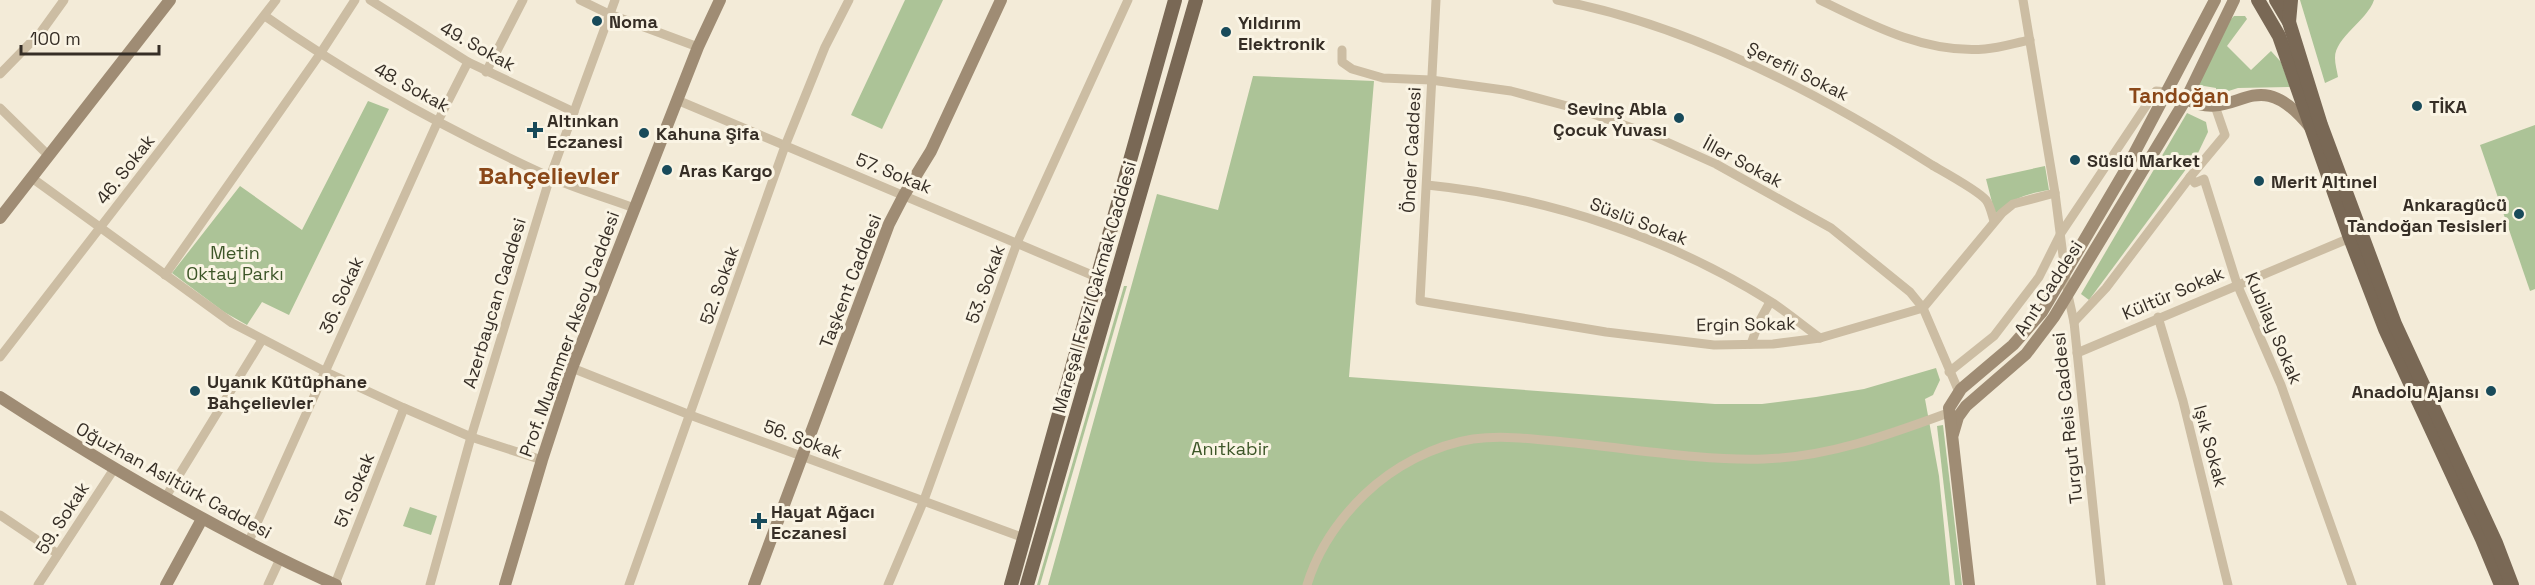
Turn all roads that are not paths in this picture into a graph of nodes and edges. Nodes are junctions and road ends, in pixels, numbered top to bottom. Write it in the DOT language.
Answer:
graph roads {
  1 [pos="64,0"];
  2 [pos="170,0"];
  3 [pos="276,0"];
  4 [pos="355,0"];
  5 [pos="370,0"];
  6 [pos="523,0"];
  7 [pos="580,0"];
  8 [pos="615,0"];
  9 [pos="720,0"];
  10 [pos="849,0"];
  11 [pos="1001,0"];
  12 [pos="1128,0"];
  13 [pos="1175,0"];
  14 [pos="1196,0"];
  15 [pos="1436,0"];
  16 [pos="1557,0"];
  17 [pos="1820,0"];
  18 [pos="2023,0"];
  19 [pos="2215,0"];
  20 [pos="2234,0"];
  21 [pos="2258,0"];
  22 [pos="2276,0"];
  23 [pos="2291,0"];
  24 [pos="609,14"];
  25 [pos="265,16"];
  26 [pos="2289,22"];
  27 [pos="2030,40"];
  28 [pos="698,47"];
  29 [pos="1342,50"];
  30 [pos="320,54"];
  31 [pos="468,62"];
  32 [pos="486,72"];
  33 [pos="0,74"];
  34 [pos="1431,80"];
  35 [pos="2167,92"];
  36 [pos="2186,99"];
  37 [pos="677,100"];
  38 [pos="2215,106"];
  39 [pos="0,108"];
  40 [pos="574,112"];
  41 [pos="438,121"];
  42 [pos="2311,128"];
  43 [pos="785,146"];
  44 [pos="49,156"];
  45 [pos="550,177"];
  46 [pos="2190,177"];
  47 [pos="32,178"];
  48 [pos="1427,185"];
  49 [pos="2055,193"];
  50 [pos="904,195"];
  51 [pos="634,208"];
  52 [pos="0,218"];
  53 [pos="1994,221"];
  54 [pos="100,229"];
  55 [pos="2061,233"];
  56 [pos="2350,238"];
  57 [pos="1017,243"];
  58 [pos="2066,274"];
  59 [pos="165,275"];
  60 [pos="1099,279"];
  61 [pos="2237,284"];
  62 [pos="2068,295"];
  63 [pos="1420,301"];
  64 [pos="1770,302"];
  65 [pos="1923,308"];
  66 [pos="2158,317"];
  67 [pos="2074,322"];
  68 [pos="1820,339"];
  69 [pos="262,340"];
  70 [pos="1751,344"];
  71 [pos="2077,352"];
  72 [pos="0,357"];
  73 [pos="572,368"];
  74 [pos="324,371"];
  75 [pos="1949,372"];
  76 [pos="1959,392"];
  77 [pos="0,397"];
  78 [pos="1966,406"];
  79 [pos="404,408"];
  80 [pos="1948,413"];
  81 [pos="690,415"];
  82 [pos="471,437"];
  83 [pos="1952,438"];
  84 [pos="803,457"];
  85 [pos="542,460"];
  86 [pos="114,470"];
  87 [pos="165,498"];
  88 [pos="924,500"];
  89 [pos="0,515"];
  90 [pos="202,519"];
  91 [pos="1024,538"];
  92 [pos="248,543"];
  93 [pos="58,554"];
  94 [pos="280,559"];
  95 [pos="38,585"];
  96 [pos="166,585"];
  97 [pos="268,585"];
  98 [pos="335,585"];
  99 [pos="430,585"];
  100 [pos="505,585"];
  101 [pos="629,585"];
  102 [pos="754,585"];
  103 [pos="888,585"];
  104 [pos="1011,585"];
  105 [pos="1027,585"];
  106 [pos="1307,585"];
  107 [pos="1969,585"];
  108 [pos="2101,585"];
  109 [pos="2228,585"];
  110 [pos="2352,585"];
  111 [pos="2501,585"];
  112 [pos="2512,585"];
  1 -- 33 [label="street"];
  2 -- 44 [label="main road"];
  3 -- 25 [label="street, 46. Sokak"];
  4 -- 30 [label="street"];
  5 -- 31 [label="street, 49. Sokak"];
  6 -- 32 [label="street"];
  7 -- 24 [label="street"];
  8 -- 24 [label="street, Azerbaycan Caddesi"];
  9 -- 28 [label="main road, Prof. Muammer Aksoy Caddesi"];
  10 -- 43 [label="street, 52. Sokak"];
  11 -- 50 [label="main road, Taşkent Caddesi"];
  12 -- 57 [label="street, 53. Sokak"];
  13 -- 60 [label="main road, Mareşal Fevzi Çakmak Caddesi"];
  14 -- 105 [label="main road, Mareşal Fevzi Çakmak Caddesi"];
  15 -- 34 [label="street, Önder Caddesi"];
  16 -- 53 [label="street, Şerefli Sokak"];
  17 -- 27 [label="street"];
  18 -- 27 [label="street, Turgut Reis Caddesi"];
  19 -- 35 [label="main road, Anıt Caddesi"];
  20 -- 36 [label="main road, Anıt Caddesi"];
  21 -- 42 [label="main road"];
  22 -- 26 [label="main road"];
  23 -- 26 [label="main road"];
  24 -- 28 [label="street"];
  24 -- 40 [label="street, Azerbaycan Caddesi"];
  25 -- 30 [label="street, 48. Sokak"];
  25 -- 54 [label="street, 46. Sokak"];
  26 -- 112 [label="main road"];
  27 -- 49 [label="street, Turgut Reis Caddesi"];
  28 -- 37 [label="main road, Prof. Muammer Aksoy Caddesi"];
  29 -- 34 [label="street, İller Sokak"];
  30 -- 41 [label="street, 48. Sokak"];
  30 -- 59 [label="street"];
  31 -- 32 [label="street, 49. Sokak"];
  31 -- 41 [label="street, 36. Sokak"];
  32 -- 40 [label="street, 49. Sokak"];
  34 -- 48 [label="street, Önder Caddesi"];
  34 -- 65 [label="street, İller Sokak"];
  35 -- 55 [label="street"];
  35 -- 58 [label="main road, Anıt Caddesi"];
  36 -- 38 [label="main road"];
  36 -- 62 [label="main road, Anıt Caddesi"];
  37 -- 43 [label="street, 57. Sokak"];
  37 -- 51 [label="main road, Prof. Muammer Aksoy Caddesi"];
  38 -- 42 [label="main road"];
  38 -- 46 [label="street"];
  39 -- 44 [label="street"];
  40 -- 45 [label="street, Azerbaycan Caddesi"];
  41 -- 45 [label="street, 48. Sokak"];
  41 -- 74 [label="street, 36. Sokak"];
  42 -- 56 [label="main road"];
  43 -- 50 [label="street, 57. Sokak"];
  43 -- 81 [label="street, 52. Sokak"];
  44 -- 47 [label="main road"];
  45 -- 51 [label="street, 48. Sokak"];
  45 -- 82 [label="street, Azerbaycan Caddesi"];
  46 -- 61 [label="street, Kubilay Sokak"];
  46 -- 67 [label="street"];
  47 -- 52 [label="main road"];
  47 -- 54 [label="street"];
  48 -- 63 [label="street, Önder Caddesi"];
  48 -- 64 [label="street, Süslü Sokak"];
  49 -- 53 [label="street"];
  49 -- 55 [label="street, Turgut Reis Caddesi"];
  50 -- 57 [label="street, 57. Sokak"];
  50 -- 84 [label="main road, Taşkent Caddesi"];
  51 -- 73 [label="main road, Prof. Muammer Aksoy Caddesi"];
  53 -- 65 [label="street"];
  54 -- 59 [label="street"];
  54 -- 72 [label="street, 46. Sokak"];
  55 -- 58 [label="street, Turgut Reis Caddesi"];
  55 -- 75 [label="street"];
  56 -- 61 [label="street, Kültür Sokak"];
  56 -- 111 [label="main road"];
  57 -- 60 [label="street, 57. Sokak"];
  57 -- 88 [label="street, 53. Sokak"];
  58 -- 62 [label="street, Turgut Reis Caddesi"];
  58 -- 76 [label="main road, Anıt Caddesi"];
  59 -- 69 [label="street"];
  60 -- 91 [label="main road, Mareşal Fevzi Çakmak Caddesi"];
  61 -- 66 [label="street, Kültür Sokak"];
  61 -- 110 [label="street, Kubilay Sokak"];
  62 -- 67 [label="street, Turgut Reis Caddesi"];
  62 -- 78 [label="main road, Anıt Caddesi"];
  63 -- 70 [label="street, Ergin Sokak"];
  64 -- 68 [label="street, Süslü Sokak"];
  64 -- 70 [label="street"];
  65 -- 68 [label="street, Ergin Sokak"];
  65 -- 75 [label="street, İller Sokak"];
  66 -- 71 [label="street, Kültür Sokak"];
  66 -- 109 [label="street, Işık Sokak"];
  67 -- 71 [label="street, Turgut Reis Caddesi"];
  68 -- 70 [label="street, Ergin Sokak"];
  69 -- 74 [label="street"];
  69 -- 87 [label="street"];
  71 -- 108 [label="street, Turgut Reis Caddesi"];
  73 -- 81 [label="street, 56. Sokak"];
  73 -- 85 [label="main road, Prof. Muammer Aksoy Caddesi"];
  74 -- 79 [label="street"];
  74 -- 92 [label="street, 36. Sokak"];
  75 -- 76 [label="street, İller Sokak"];
  76 -- 80 [label="main road, Anıt Caddesi"];
  77 -- 86 [label="main road, Oğuzhan Asiltürk Caddesi"];
  78 -- 80 [label="main road"];
  78 -- 83 [label="main road, Anıt Caddesi"];
  79 -- 82 [label="street"];
  79 -- 98 [label="street, 51. Sokak"];
  80 -- 83 [label="main road"];
  80 -- 106 [label="street"];
  81 -- 84 [label="street, 56. Sokak"];
  81 -- 101 [label="street, 52. Sokak"];
  82 -- 85 [label="street"];
  82 -- 99 [label="street, Azerbaycan Caddesi"];
  83 -- 107 [label="main road"];
  84 -- 88 [label="street, 56. Sokak"];
  84 -- 102 [label="main road, Taşkent Caddesi"];
  85 -- 100 [label="main road, Prof. Muammer Aksoy Caddesi"];
  86 -- 87 [label="main road, Oğuzhan Asiltürk Caddesi"];
  86 -- 93 [label="street, 59. Sokak"];
  87 -- 90 [label="main road, Oğuzhan Asiltürk Caddesi"];
  88 -- 91 [label="street, 56. Sokak"];
  88 -- 103 [label="street, 53. Sokak"];
  89 -- 93 [label="street"];
  90 -- 92 [label="main road, Oğuzhan Asiltürk Caddesi"];
  90 -- 96 [label="main road"];
  91 -- 104 [label="main road, Mareşal Fevzi Çakmak Caddesi"];
  92 -- 94 [label="main road, Oğuzhan Asiltürk Caddesi"];
  93 -- 95 [label="street, 59. Sokak"];
  94 -- 97 [label="street"];
  94 -- 98 [label="main road, Oğuzhan Asiltürk Caddesi"];
}
